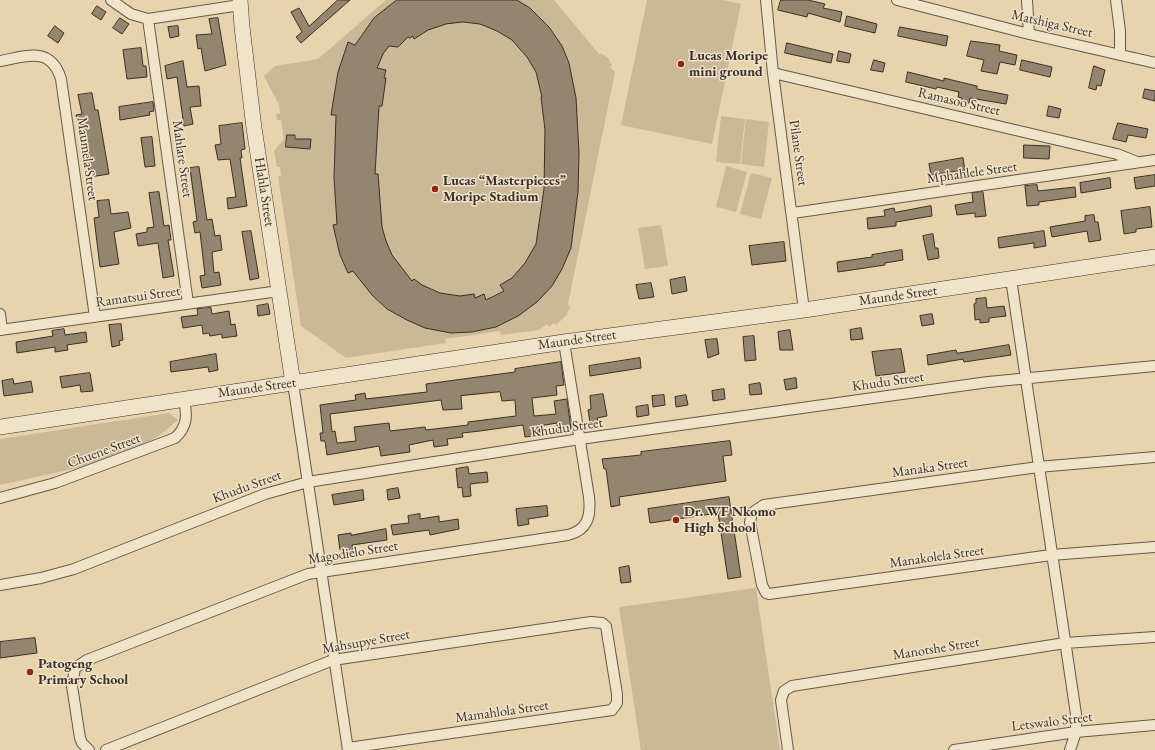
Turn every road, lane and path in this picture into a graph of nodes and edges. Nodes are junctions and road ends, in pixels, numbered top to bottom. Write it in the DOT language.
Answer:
graph roads {
  1 [pos="111,0"];
  2 [pos="766,0"];
  3 [pos="897,0"];
  4 [pos="1027,0"];
  5 [pos="1116,0"];
  6 [pos="240,2"];
  7 [pos="148,19"];
  8 [pos="1030,34"];
  9 [pos="1120,54"];
  10 [pos="0,61"];
  11 [pos="1155,63"];
  12 [pos="773,73"];
  13 [pos="1155,160"];
  14 [pos="1137,162"];
  15 [pos="792,213"];
  16 [pos="1155,257"];
  17 [pos="1010,279"];
  18 [pos="279,292"];
  19 [pos="188,303"];
  20 [pos="804,310"];
  21 [pos="0,314"];
  22 [pos="95,317"];
  23 [pos="1,330"];
  24 [pos="564,342"];
  25 [pos="1155,366"];
  26 [pos="1026,378"];
  27 [pos="293,383"];
  28 [pos="184,399"];
  29 [pos="0,427"];
  30 [pos="580,439"];
  31 [pos="1155,457"];
  32 [pos="1038,468"];
  33 [pos="308,482"];
  34 [pos="0,498"];
  35 [pos="1155,547"];
  36 [pos="756,553"];
  37 [pos="1051,556"];
  38 [pos="322,570"];
  39 [pos="0,586"];
  40 [pos="1155,637"];
  41 [pos="1065,644"];
  42 [pos="333,660"];
  43 [pos="613,664"];
  44 [pos="1155,725"];
  45 [pos="1076,732"];
  46 [pos="348,749"];
  47 [pos="89,750"];
  48 [pos="106,750"];
  49 [pos="788,750"];
  50 [pos="954,750"];
  51 [pos="1070,750"];
  1 -- 7 [label="street"];
  2 -- 12 [label="street, Pilane Street"];
  3 -- 8 [label="street, Matshiga Street"];
  4 -- 8 [label="street"];
  5 -- 9 [label="street"];
  6 -- 7 [label="street"];
  6 -- 18 [label="street, Hlahla Street"];
  7 -- 19 [label="street, Mahlare Street"];
  8 -- 9 [label="street, Matshiga Street"];
  9 -- 11 [label="street, Matshiga Street"];
  10 -- 22 [label="street, Maumela Street"];
  12 -- 14 [label="street, Ramasoo Street"];
  12 -- 15 [label="street, Pilane Street"];
  13 -- 14 [label="street, Mphahlele Street"];
  14 -- 15 [label="street, Mphahlele Street"];
  15 -- 20 [label="street, Pilane Street"];
  16 -- 17 [label="street, Maunde Street"];
  17 -- 20 [label="street, Maunde Street"];
  17 -- 26 [label="street"];
  18 -- 19 [label="street, Ramatsui Street"];
  18 -- 27 [label="street, Hlahla Street"];
  19 -- 22 [label="street, Ramatsui Street"];
  20 -- 24 [label="street, Maunde Street"];
  21 -- 23 [label="street"];
  22 -- 23 [label="street, Ramatsui Street"];
  24 -- 27 [label="street, Maunde Street"];
  24 -- 30 [label="street, Magodielo Street"];
  25 -- 26 [label="street, Khudu Street"];
  26 -- 30 [label="street, Khudu Street"];
  26 -- 32 [label="street"];
  27 -- 28 [label="street, Maunde Street"];
  27 -- 33 [label="street"];
  28 -- 29 [label="street, Maunde Street"];
  28 -- 34 [label="street, Chuene Street"];
  30 -- 33 [label="street, Khudu Street"];
  30 -- 38 [label="street, Magodielo Street"];
  31 -- 32 [label="street, Manaka Street"];
  32 -- 36 [label="street, Manaka Street"];
  32 -- 37 [label="street"];
  33 -- 38 [label="street"];
  33 -- 39 [label="street, Khudu Street"];
  35 -- 37 [label="street, Manakolela Street"];
  36 -- 37 [label="street, Manakolela Street"];
  37 -- 41 [label="street"];
  38 -- 42 [label="street"];
  38 -- 47 [label="street, Magodielo Street"];
  40 -- 41 [label="street, Manotshe Street"];
  41 -- 45 [label="street"];
  41 -- 49 [label="street, Manotshe Street"];
  42 -- 43 [label="street, Mahsupye Street"];
  42 -- 46 [label="street"];
  42 -- 48 [label="street, Mahsupye Street"];
  43 -- 46 [label="street, Mamahlola Street"];
  44 -- 45 [label="street, Letswalo Street"];
  45 -- 50 [label="street, Letswalo Street"];
  45 -- 51 [label="street"];
}
